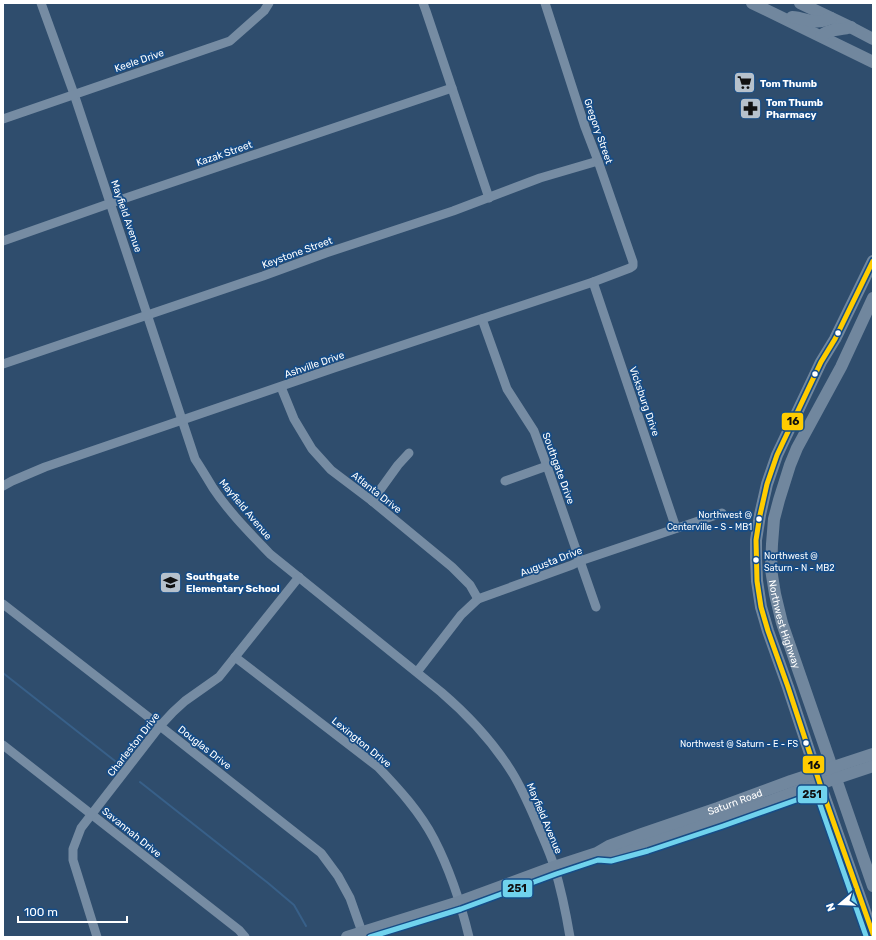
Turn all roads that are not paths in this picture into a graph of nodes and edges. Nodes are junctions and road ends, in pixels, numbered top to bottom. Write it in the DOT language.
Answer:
graph roads {
  1 [pos="41,3"];
  2 [pos="269,3"];
  3 [pos="423,3"];
  4 [pos="545,3"];
  5 [pos="752,3"];
  6 [pos="800,3"];
  7 [pos="778,16"];
  8 [pos="831,18"];
  9 [pos="851,27"];
  10 [pos="820,36"];
  11 [pos="873,39"];
  12 [pos="873,62"];
  13 [pos="452,88"];
  14 [pos="74,94"];
  15 [pos="3,119"];
  16 [pos="598,162"];
  17 [pos="489,198"];
  18 [pos="111,203"];
  19 [pos="3,241"];
  20 [pos="873,261"];
  21 [pos="633,266"];
  22 [pos="593,282"];
  23 [pos="873,298"];
  24 [pos="148,314"];
  25 [pos="482,319"];
  26 [pos="822,362"];
  27 [pos="3,364"];
  28 [pos="841,367"];
  29 [pos="281,387"];
  30 [pos="183,420"];
  31 [pos="409,453"];
  32 [pos="547,466"];
  33 [pos="505,481"];
  34 [pos="3,486"];
  35 [pos="372,501"];
  36 [pos="722,513"];
  37 [pos="676,528"];
  38 [pos="580,561"];
  39 [pos="299,577"];
  40 [pos="478,599"];
  41 [pos="3,604"];
  42 [pos="596,607"];
  43 [pos="780,617"];
  44 [pos="765,622"];
  45 [pos="235,657"];
  46 [pos="417,672"];
  47 [pos="160,726"];
  48 [pos="3,744"];
  49 [pos="873,754"];
  50 [pos="873,766"];
  51 [pos="834,773"];
  52 [pos="818,779"];
  53 [pos="92,814"];
  54 [pos="554,867"];
  55 [pos="873,886"];
  56 [pos="459,902"];
  57 [pos="362,932"];
  58 [pos="873,934"];
  59 [pos="96,937"];
  60 [pos="245,937"];
  61 [pos="348,937"];
  62 [pos="469,937"];
  63 [pos="570,937"];
  1 -- 14 [label="street, Mayfield Avenue"];
  2 -- 14 [label="street, Keele Drive"];
  3 -- 13 [label="street"];
  4 -- 16 [label="street, Gregory Street"];
  5 -- 7 [label="main road"];
  6 -- 8 [label="main road"];
  7 -- 8 [label="main road"];
  7 -- 10 [label="main road"];
  8 -- 9 [label="main road"];
  9 -- 10 [label="main road"];
  9 -- 11 [label="main road"];
  10 -- 12 [label="main road"];
  13 -- 17 [label="street"];
  13 -- 18 [label="street, Kazak Street"];
  14 -- 15 [label="street, Keele Drive"];
  14 -- 18 [label="street, Mayfield Avenue"];
  16 -- 17 [label="street, Keystone Street"];
  16 -- 21 [label="street, Gregory Street"];
  17 -- 24 [label="street, Keystone Street"];
  18 -- 19 [label="street, Kazak Street"];
  18 -- 24 [label="street, Mayfield Avenue"];
  20 -- 26 [label="main road, Northwest Highway"];
  21 -- 22 [label="street, Ashville Drive"];
  22 -- 25 [label="street, Ashville Drive"];
  22 -- 37 [label="street, Vicksburg Drive"];
  23 -- 28 [label="main road, Northwest Highway"];
  24 -- 27 [label="street, Keystone Street"];
  24 -- 30 [label="street, Mayfield Avenue"];
  25 -- 29 [label="street, Ashville Drive"];
  25 -- 32 [label="street, Southgate Drive"];
  26 -- 28 [label="main road"];
  26 -- 44 [label="main road, Northwest Highway"];
  28 -- 43 [label="main road, Northwest Highway"];
  29 -- 30 [label="street, Ashville Drive"];
  29 -- 35 [label="street, Atlanta Drive"];
  30 -- 34 [label="street, Ashville Drive"];
  30 -- 39 [label="street, Mayfield Avenue"];
  31 -- 35 [label="street"];
  32 -- 33 [label="street"];
  32 -- 38 [label="street, Southgate Drive"];
  35 -- 40 [label="street, Atlanta Drive"];
  36 -- 37 [label="street, Augusta Drive"];
  37 -- 38 [label="street, Augusta Drive"];
  38 -- 40 [label="street, Augusta Drive"];
  38 -- 42 [label="street, Southgate Drive"];
  39 -- 45 [label="street, Charleston Drive"];
  39 -- 46 [label="street, Mayfield Avenue"];
  40 -- 46 [label="street, Augusta Drive"];
  41 -- 47 [label="street, Douglas Drive"];
  43 -- 44 [label="main road"];
  43 -- 51 [label="main road, Northwest Highway"];
  44 -- 52 [label="main road, Northwest Highway"];
  45 -- 47 [label="street, Charleston Drive"];
  45 -- 56 [label="street, Lexington Drive"];
  46 -- 54 [label="street, Mayfield Avenue"];
  47 -- 53 [label="street, Charleston Drive"];
  47 -- 57 [label="street, Douglas Drive"];
  48 -- 53 [label="street, Savannah Drive"];
  49 -- 51 [label="main road, Saturn Road"];
  50 -- 51 [label="main road, Saturn Road"];
  51 -- 52 [label="main road, Saturn Road"];
  51 -- 55 [label="main road, Northwest Highway"];
  52 -- 54 [label="main road, Saturn Road"];
  52 -- 58 [label="main road, Northwest Highway"];
  53 -- 59 [label="street, Charleston Drive"];
  53 -- 60 [label="street, Savannah Drive"];
  54 -- 56 [label="main road, Saturn Road"];
  54 -- 63 [label="street, Mayfield Avenue"];
  56 -- 57 [label="main road, Saturn Road"];
  56 -- 62 [label="street, Lexington Drive"];
  57 -- 61 [label="main road, Saturn Road"];
}
